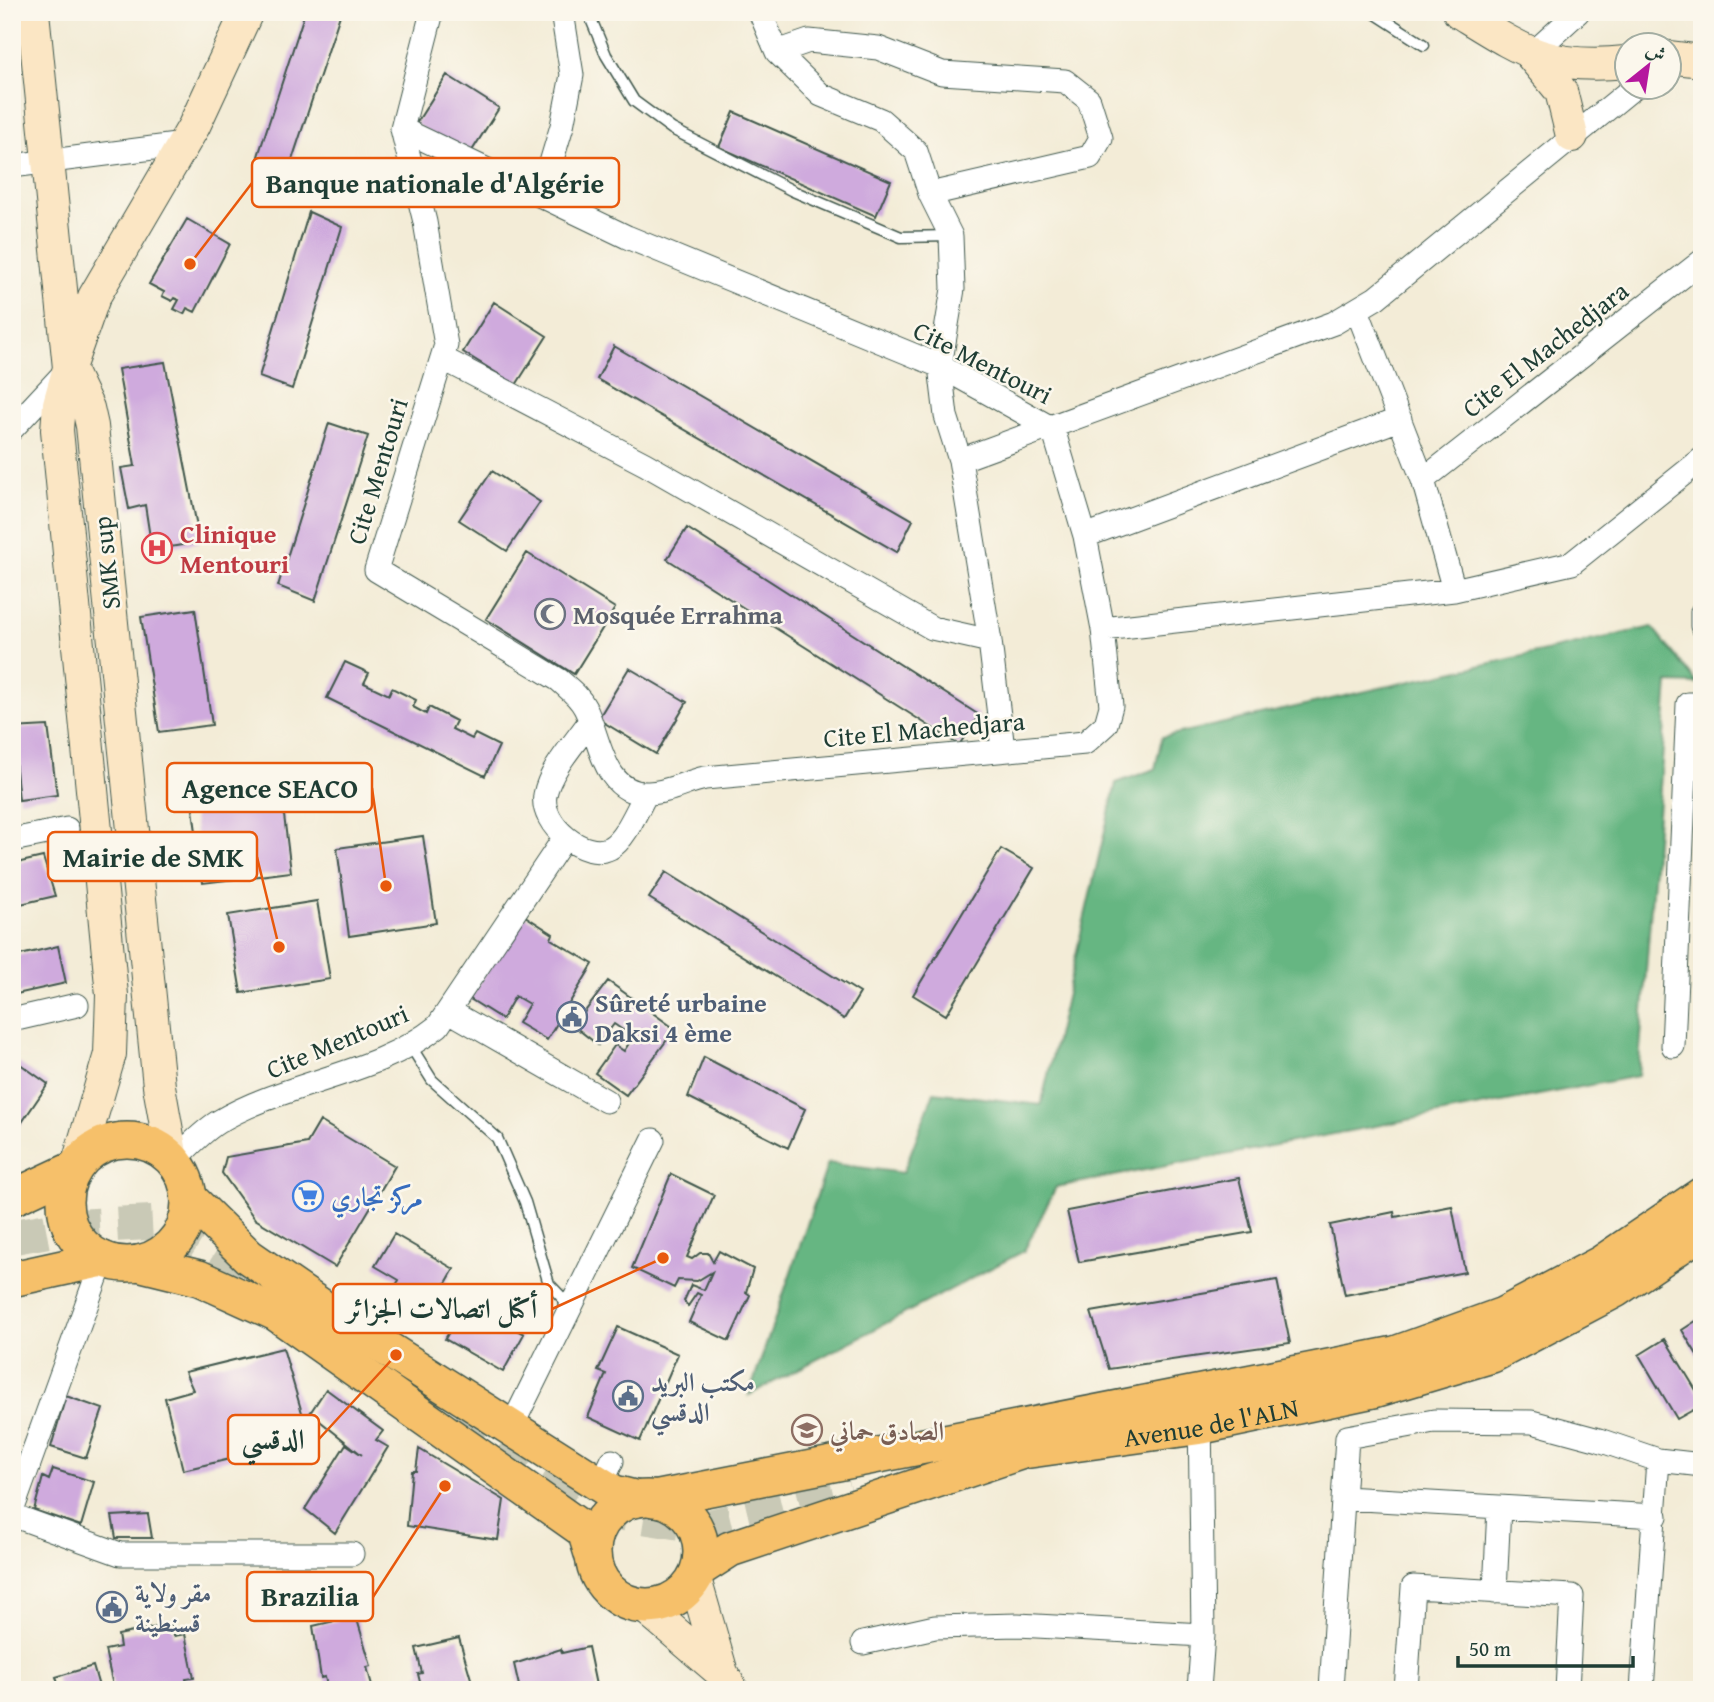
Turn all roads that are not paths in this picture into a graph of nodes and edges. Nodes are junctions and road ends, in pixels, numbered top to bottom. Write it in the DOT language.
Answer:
graph roads {
  1 [pos="33,12"];
  2 [pos="247,12"];
  3 [pos="432,12"];
  4 [pos="562,12"];
  5 [pos="588,12"];
  6 [pos="760,12"];
  7 [pos="1373,12"];
  8 [pos="1459,12"];
  9 [pos="1578,12"];
  10 [pos="1423,45"];
  11 [pos="777,52"];
  12 [pos="1531,55"];
  13 [pos="1612,63"];
  14 [pos="1616,102"];
  15 [pos="402,129"];
  16 [pos="1573,136"];
  17 [pos="184,144"];
  18 [pos="50,161"];
  19 [pos="12,166"];
  20 [pos="930,194"];
  21 [pos="541,196"];
  22 [pos="951,236"];
  23 [pos="1702,261"];
  24 [pos="1357,310"];
  25 [pos="442,358"];
  26 [pos="940,366"];
  27 [pos="69,368"];
  28 [pos="1400,419"];
  29 [pos="12,429"];
  30 [pos="1052,429"];
  31 [pos="1702,459"];
  32 [pos="960,460"];
  33 [pos="1423,480"];
  34 [pos="1085,536"];
  35 [pos="1454,590"];
  36 [pos="1702,612"];
  37 [pos="1702,626"];
  38 [pos="1103,629"];
  39 [pos="990,641"];
  40 [pos="1702,704"];
  41 [pos="590,721"];
  42 [pos="1003,750"];
  43 [pos="646,794"];
  44 [pos="67,829"];
  45 [pos="565,837"];
  46 [pos="12,840"];
  47 [pos="77,1005"];
  48 [pos="449,1011"];
  49 [pos="12,1020"];
  50 [pos="411,1045"];
  51 [pos="1673,1046"];
  52 [pos="606,1101"];
  53 [pos="653,1140"];
  54 [pos="173,1160"];
  55 [pos="76,1166"];
  56 [pos="1702,1195"];
  57 [pos="12,1198"];
  58 [pos="189,1198"];
  59 [pos="1702,1231"];
  60 [pos="103,1259"];
  61 [pos="138,1263"];
  62 [pos="12,1279"];
  63 [pos="570,1306"];
  64 [pos="1236,1400"];
  65 [pos="1201,1415"];
  66 [pos="510,1428"];
  67 [pos="1658,1460"];
  68 [pos="1702,1465"];
  69 [pos="862,1491"];
  70 [pos="1344,1498"];
  71 [pos="646,1499"];
  72 [pos="1499,1507"];
  73 [pos="12,1513"];
  74 [pos="1656,1516"];
  75 [pos="352,1554"];
  76 [pos="593,1557"];
  77 [pos="697,1574"];
  78 [pos="1495,1592"];
  79 [pos="645,1607"];
  80 [pos="1203,1635"];
  81 [pos="863,1643"];
  82 [pos="727,1681"];
  83 [pos="1199,1690"];
  84 [pos="1331,1690"];
  85 [pos="1406,1690"];
  86 [pos="1567,1690"];
  87 [pos="1643,1690"];
  1 -- 18 [label="main road"];
  2 -- 17 [label="main road"];
  3 -- 15 [label="street, Cite Mentouri"];
  4 -- 21 [label="street"];
  5 -- 22 [label="lane"];
  6 -- 11 [label="street"];
  7 -- 10 [label="lane"];
  8 -- 12 [label="main road"];
  9 -- 12 [label="street"];
  11 -- 20 [label="street"];
  11 -- 20 [label="street"];
  12 -- 13 [label="main road"];
  12 -- 16 [label="main road"];
  14 -- 16 [label="street"];
  15 -- 21 [label="street, Cite Mentouri"];
  15 -- 25 [label="street, Cite Mentouri"];
  16 -- 24 [label="street"];
  17 -- 18 [label="street"];
  17 -- 27 [label="main road"];
  18 -- 19 [label="street"];
  18 -- 27 [label="main road"];
  20 -- 22 [label="street"];
  21 -- 26 [label="street, Cite Mentouri"];
  22 -- 26 [label="street"];
  23 -- 33 [label="street, Cite El Machedjara"];
  24 -- 28 [label="street"];
  24 -- 30 [label="street"];
  25 -- 39 [label="street"];
  25 -- 41 [label="street, Cite Mentouri"];
  26 -- 30 [label="street, Cite Mentouri"];
  26 -- 32 [label="street"];
  27 -- 29 [label="street"];
  27 -- 54 [label="main road, SMK sup"];
  27 -- 55 [label="main road"];
  28 -- 33 [label="street"];
  28 -- 34 [label="street"];
  30 -- 32 [label="street"];
  30 -- 34 [label="street, Cite El Machedjara"];
  31 -- 35 [label="street"];
  32 -- 39 [label="street"];
  33 -- 35 [label="street"];
  34 -- 38 [label="street, Cite El Machedjara"];
  35 -- 38 [label="street"];
  36 -- 37 [label="street"];
  38 -- 42 [label="street, Cite El Machedjara"];
  39 -- 42 [label="street"];
  40 -- 51 [label="street"];
  41 -- 43 [label="street, Cite Mentouri"];
  41 -- 45 [label="street"];
  42 -- 43 [label="street, Cite El Machedjara"];
  43 -- 45 [label="street"];
  44 -- 46 [label="street"];
  45 -- 48 [label="street, Cite Mentouri"];
  47 -- 49 [label="street"];
  48 -- 50 [label="street, Cite Mentouri"];
  48 -- 52 [label="street"];
  50 -- 54 [label="street, Cite Mentouri"];
  50 -- 63 [label="lane"];
  53 -- 63 [label="street"];
  54 -- 55 [label="main road"];
  54 -- 58 [label="main road"];
  55 -- 57 [label="main road"];
  55 -- 60 [label="main road"];
  56 -- 64 [label="main road"];
  58 -- 61 [label="main road"];
  58 -- 66 [label="main road"];
  59 -- 64 [label="main road, Avenue de l'ALN"];
  60 -- 61 [label="main road"];
  60 -- 62 [label="main road"];
  60 -- 73 [label="street"];
  61 -- 76 [label="main road"];
  63 -- 66 [label="street"];
  64 -- 65 [label="main road, Avenue de l'ALN"];
  64 -- 71 [label="main road"];
  65 -- 69 [label="main road"];
  65 -- 77 [label="main road, Avenue de l'ALN"];
  65 -- 80 [label="street"];
  66 -- 71 [label="main road"];
  67 -- 68 [label="street"];
  67 -- 70 [label="street"];
  67 -- 74 [label="street"];
  70 -- 72 [label="street"];
  70 -- 84 [label="street"];
  71 -- 76 [label="main road"];
  71 -- 77 [label="main road"];
  72 -- 74 [label="street"];
  72 -- 78 [label="street"];
  73 -- 75 [label="street"];
  74 -- 87 [label="street"];
  76 -- 79 [label="main road"];
  77 -- 79 [label="main road"];
  77 -- 82 [label="main road"];
  78 -- 85 [label="street"];
  78 -- 86 [label="street"];
  79 -- 82 [label="main road"];
  80 -- 81 [label="street"];
  80 -- 83 [label="street"];
}
